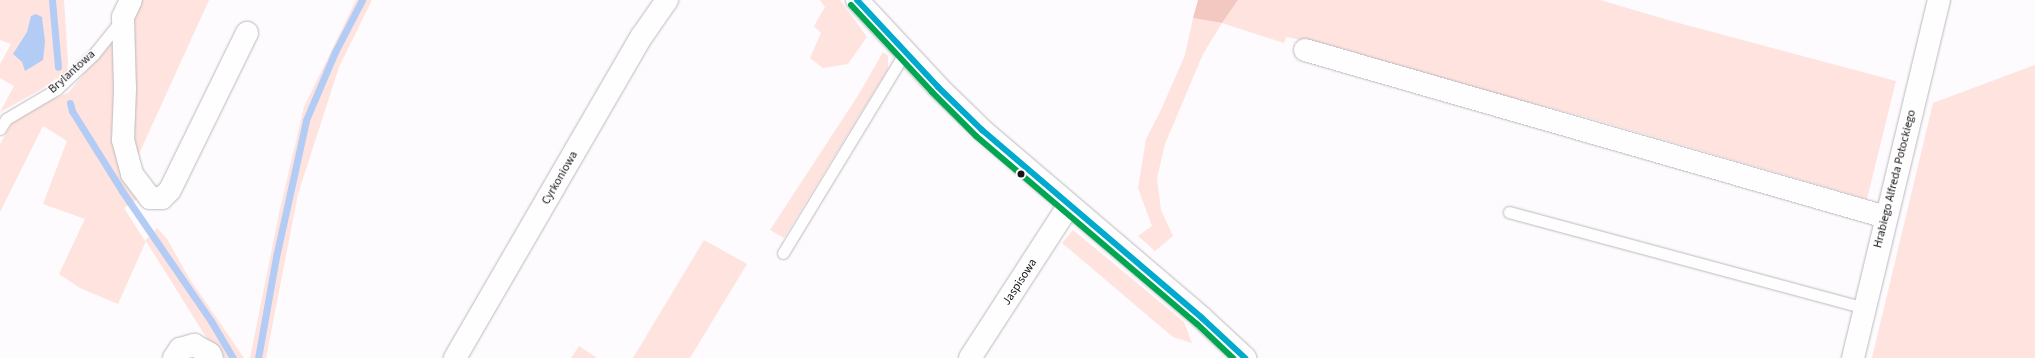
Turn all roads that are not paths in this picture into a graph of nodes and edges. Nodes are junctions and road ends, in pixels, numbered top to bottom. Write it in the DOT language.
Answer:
graph roads {
  1 [pos="667,0"];
  2 [pos="1939,0"];
  3 [pos="864,4"];
  4 [pos="127,9"];
  5 [pos="247,33"];
  6 [pos="1305,50"];
  7 [pos="905,52"];
  8 [pos="0,129"];
  9 [pos="1069,205"];
  10 [pos="1509,212"];
  11 [pos="1886,216"];
  12 [pos="783,253"];
  13 [pos="1865,308"];
  14 [pos="174,358"];
  15 [pos="212,358"];
  16 [pos="455,358"];
  17 [pos="970,358"];
  18 [pos="1245,358"];
  19 [pos="1853,358"];
  1 -- 16 [label="street, Cyrkoniowa"];
  2 -- 11 [label="street, Hrabiego Alfreda Potockiego"];
  3 -- 7 [label="street"];
  4 -- 5 [label="street"];
  4 -- 8 [label="lane, Brylantowa"];
  6 -- 11 [label="street"];
  7 -- 9 [label="street"];
  7 -- 12 [label="lane"];
  9 -- 17 [label="street, Jaspisowa"];
  9 -- 18 [label="street"];
  10 -- 13 [label="lane"];
  11 -- 13 [label="street, Hrabiego Alfreda Potockiego"];
  13 -- 19 [label="street, Hrabiego Alfreda Potockiego"];
  14 -- 15 [label="street"];
}
